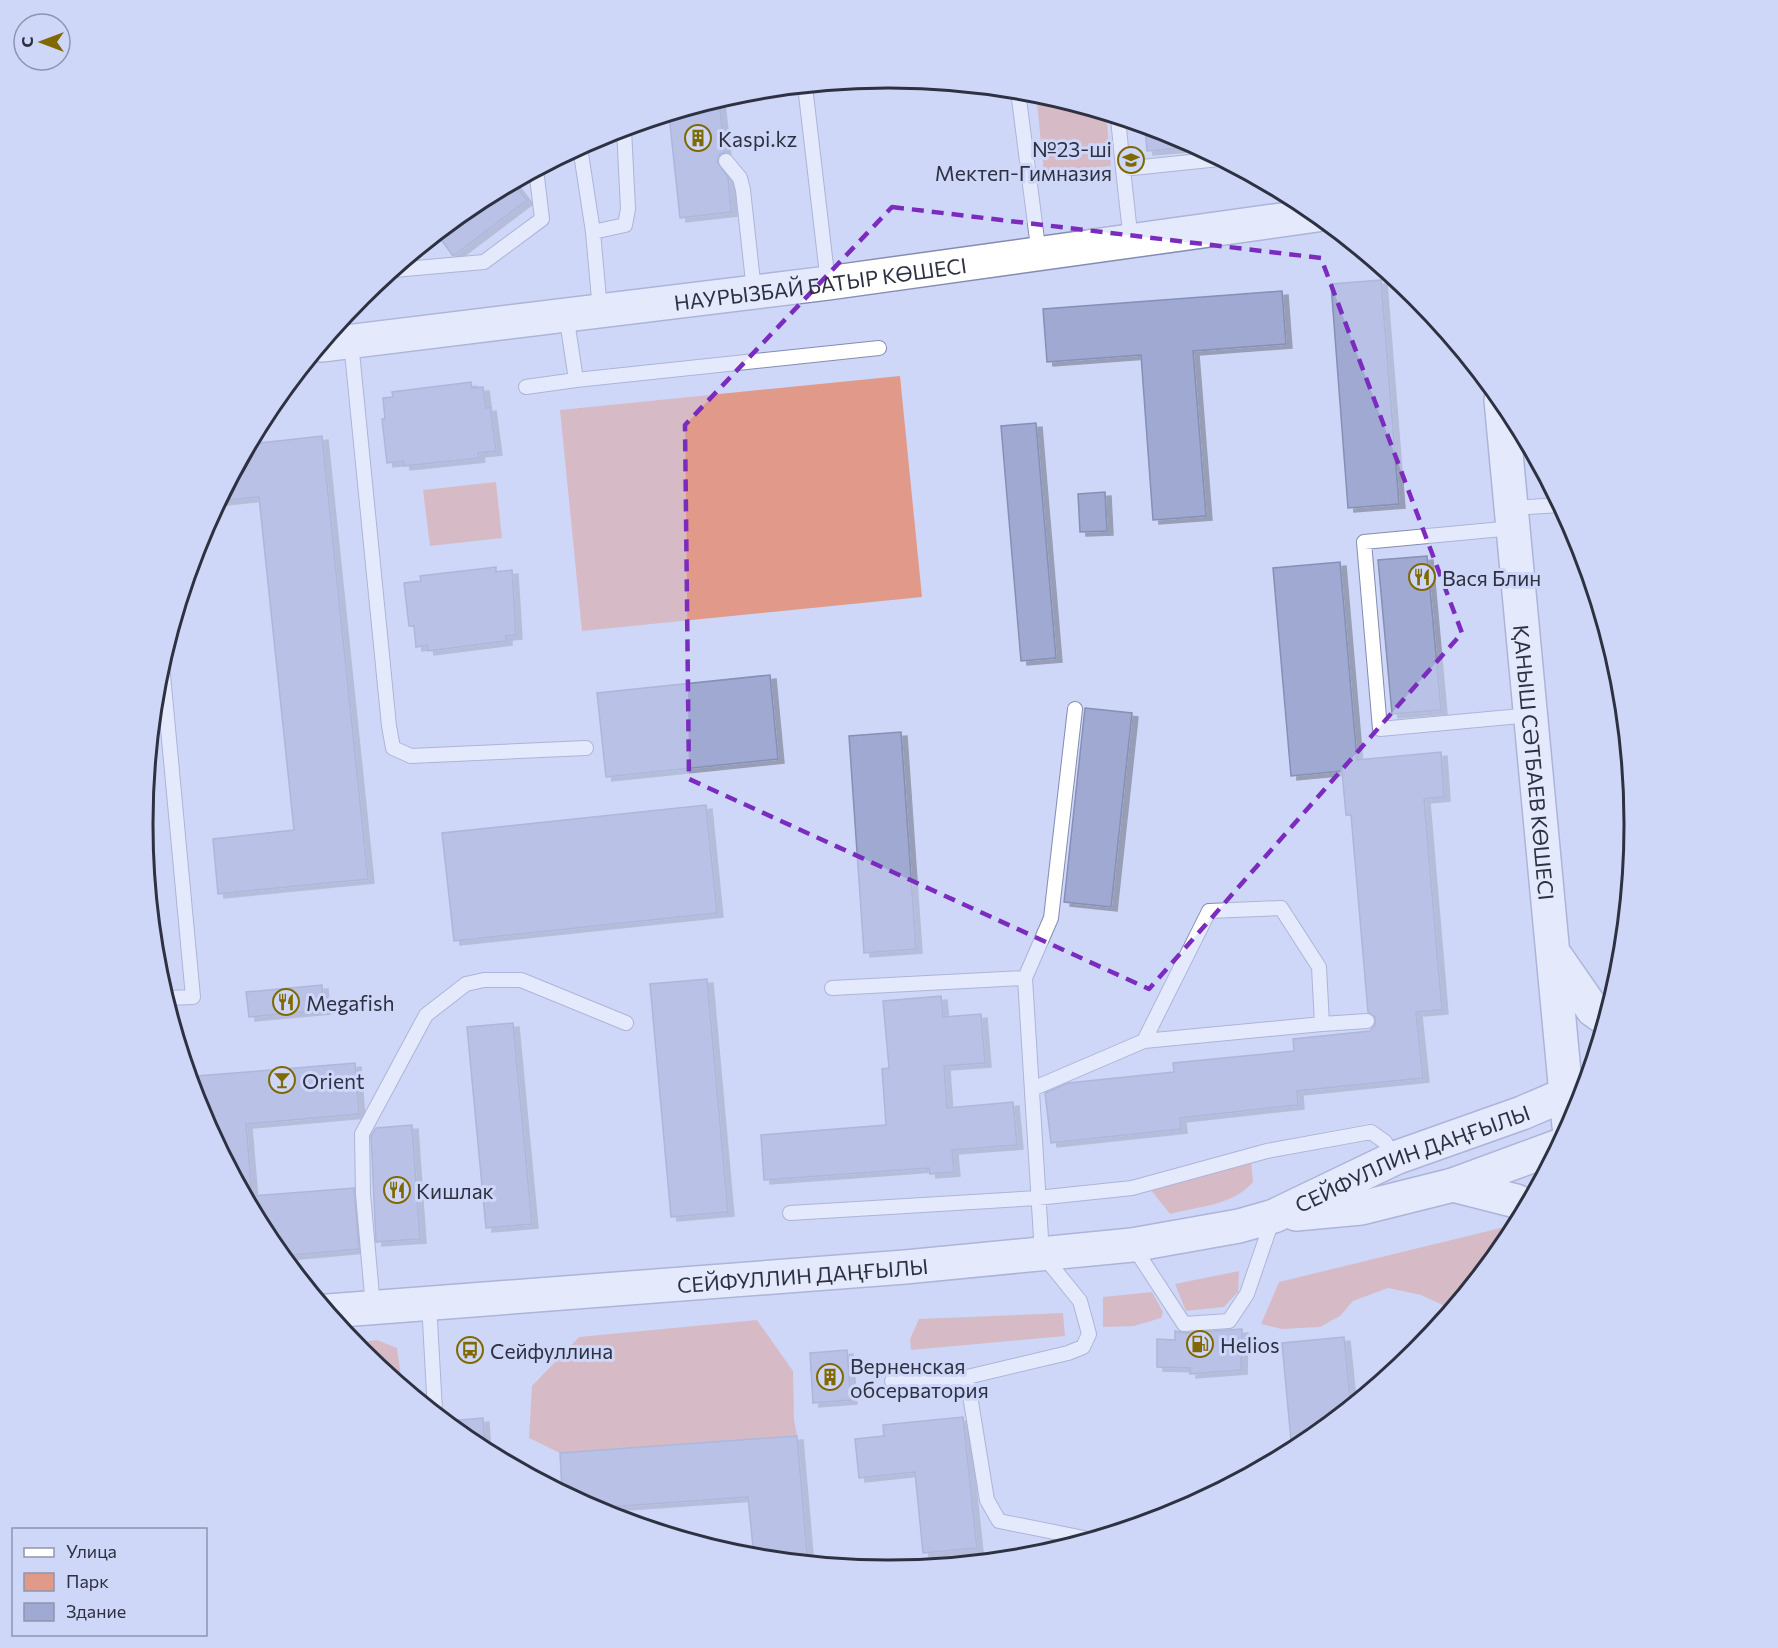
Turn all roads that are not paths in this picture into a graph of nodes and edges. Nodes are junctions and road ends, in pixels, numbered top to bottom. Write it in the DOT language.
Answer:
graph roads {
  1 [pos="805,94"];
  2 [pos="1019,101"];
  3 [pos="1119,126"];
  4 [pos="624,138"];
  5 [pos="581,156"];
  6 [pos="1206,160"];
  7 [pos="726,161"];
  8 [pos="1123,169"];
  9 [pos="537,178"];
  10 [pos="1305,217"];
  11 [pos="593,231"];
  12 [pos="1131,242"];
  13 [pos="1039,255"];
  14 [pos="407,269"];
  15 [pos="828,283"];
  16 [pos="754,291"];
  17 [pos="600,310"];
  18 [pos="566,314"];
  19 [pos="337,344"];
  20 [pos="879,348"];
  21 [pos="576,380"];
  22 [pos="526,387"];
  23 [pos="1503,418"];
  24 [pos="1553,508"];
  25 [pos="1512,518"];
  26 [pos="165,698"];
  27 [pos="1075,709"];
  28 [pos="1531,715"];
  29 [pos="586,748"];
  30 [pos="1553,951"];
  31 [pos="1025,978"];
  32 [pos="832,988"];
  33 [pos="175,998"];
  34 [pos="1599,1014"];
  35 [pos="1367,1021"];
  36 [pos="626,1023"];
  37 [pos="1322,1024"];
  38 [pos="1144,1041"];
  39 [pos="1032,1089"];
  40 [pos="1573,1094"];
  41 [pos="1570,1103"];
  42 [pos="1549,1150"];
  43 [pos="1395,1158"];
  44 [pos="1453,1185"];
  45 [pos="1038,1198"];
  46 [pos="1519,1203"];
  47 [pos="790,1213"];
  48 [pos="1274,1216"];
  49 [pos="1132,1245"];
  50 [pos="1042,1254"];
  51 [pos="429,1303"];
  52 [pos="373,1307"];
  53 [pos="337,1310"];
  54 [pos="967,1377"];
  55 [pos="892,1381"];
  56 [pos="434,1403"];
  57 [pos="1071,1536"];
  1 -- 15 [label="lane"];
  2 -- 13 [label="lane"];
  3 -- 8 [label="lane"];
  4 -- 11 [label="lane"];
  5 -- 11 [label="lane"];
  6 -- 8 [label="lane"];
  7 -- 16 [label="lane"];
  8 -- 12 [label="lane"];
  9 -- 14 [label="lane"];
  10 -- 12 [label="main road, НАУРЫЗБАЙ БАТЫР КӨШЕСІ"];
  11 -- 17 [label="lane"];
  12 -- 13 [label="main road, НАУРЫЗБАЙ БАТЫР КӨШЕСІ"];
  13 -- 15 [label="main road, НАУРЫЗБАЙ БАТЫР КӨШЕСІ"];
  15 -- 16 [label="main road, НАУРЫЗБАЙ БАТЫР КӨШЕСІ"];
  16 -- 17 [label="main road, НАУРЫЗБАЙ БАТЫР КӨШЕСІ"];
  17 -- 18 [label="main road, НАУРЫЗБАЙ БАТЫР КӨШЕСІ"];
  18 -- 19 [label="main road, НАУРЫЗБАЙ БАТЫР КӨШЕСІ"];
  18 -- 21 [label="lane"];
  19 -- 29 [label="lane"];
  20 -- 21 [label="lane"];
  21 -- 22 [label="lane"];
  23 -- 25 [label="main road, ҚАНЫШ СӘТБАЕВ КӨШЕСІ"];
  24 -- 25 [label="lane"];
  25 -- 28 [label="main road, ҚАНЫШ СӘТБАЕВ КӨШЕСІ"];
  25 -- 28 [label="lane"];
  26 -- 33 [label="lane"];
  27 -- 31 [label="lane"];
  28 -- 30 [label="main road, ҚАНЫШ СӘТБАЕВ КӨШЕСІ"];
  30 -- 34 [label="main road"];
  30 -- 40 [label="main road, ҚАНЫШ СӘТБАЕВ КӨШЕСІ"];
  31 -- 32 [label="lane"];
  31 -- 39 [label="lane"];
  35 -- 37 [label="lane"];
  36 -- 52 [label="lane"];
  37 -- 38 [label="lane"];
  37 -- 38 [label="lane"];
  38 -- 39 [label="lane"];
  39 -- 45 [label="lane"];
  41 -- 43 [label="main road, СЕЙФУЛЛИН ДАҢҒЫЛЫ"];
  42 -- 44 [label="main road, СЕЙФУЛЛИН ДАҢҒЫЛЫ"];
  43 -- 45 [label="lane"];
  43 -- 48 [label="main road, СЕЙФУЛЛИН ДАҢҒЫЛЫ"];
  44 -- 46 [label="main road"];
  44 -- 48 [label="main road, СЕЙФУЛЛИН ДАҢҒЫЛЫ"];
  45 -- 47 [label="lane"];
  45 -- 50 [label="lane"];
  48 -- 49 [label="main road, СЕЙФУЛЛИН ДАҢҒЫЛЫ"];
  48 -- 49 [label="lane"];
  49 -- 50 [label="main road, СЕЙФУЛЛИН ДАҢҒЫЛЫ"];
  50 -- 51 [label="main road, СЕЙФУЛЛИН ДАҢҒЫЛЫ"];
  50 -- 54 [label="lane"];
  51 -- 52 [label="main road, СЕЙФУЛЛИН ДАҢҒЫЛЫ"];
  51 -- 56 [label="lane"];
  52 -- 53 [label="main road, СЕЙФУЛЛИН ДАҢҒЫЛЫ"];
  54 -- 55 [label="lane"];
  54 -- 57 [label="lane"];
}
